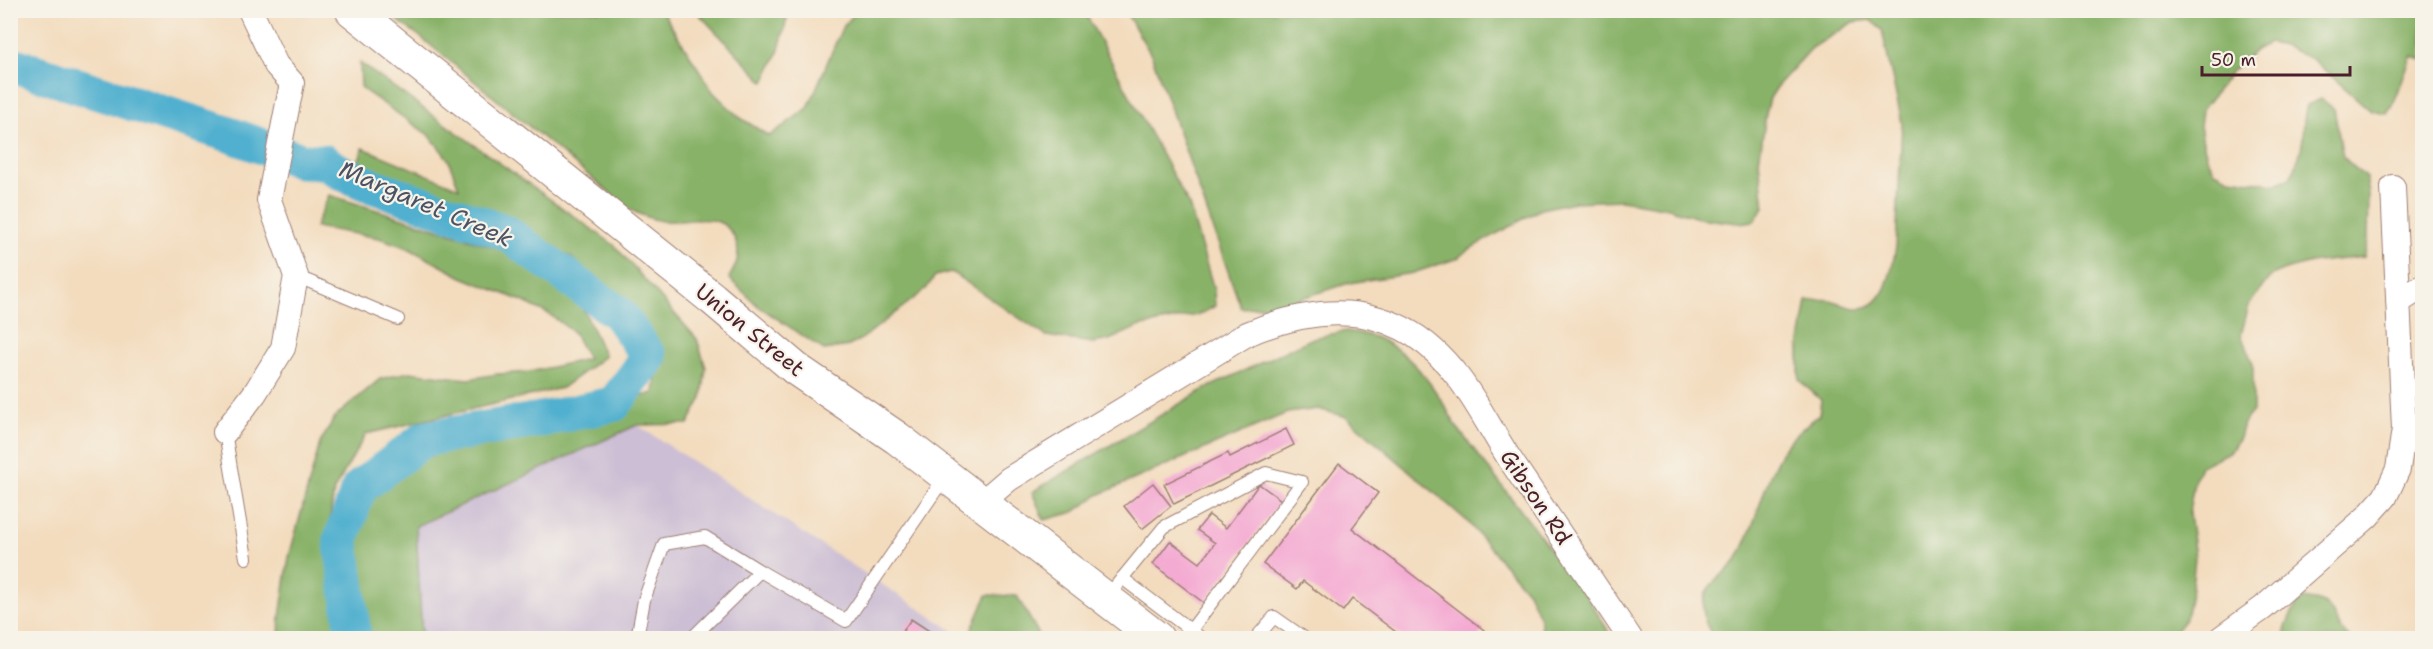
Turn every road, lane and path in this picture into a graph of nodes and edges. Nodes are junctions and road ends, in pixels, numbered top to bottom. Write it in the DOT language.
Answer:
graph roads {
  1 [pos="250,10"];
  2 [pos="352,10"];
  3 [pos="2394,187"];
  4 [pos="296,276"];
  5 [pos="2422,287"];
  6 [pos="2398,302"];
  7 [pos="398,319"];
  8 [pos="225,432"];
  9 [pos="946,476"];
  10 [pos="981,503"];
  11 [pos="246,558"];
  12 [pos="760,571"];
  13 [pos="1114,588"];
  14 [pos="1192,636"];
  15 [pos="637,639"];
  16 [pos="692,639"];
  17 [pos="1157,639"];
  18 [pos="1256,639"];
  19 [pos="1304,639"];
  20 [pos="1630,639"];
  21 [pos="2221,639"];
  1 -- 4 [label="street"];
  2 -- 9 [label="main road, Union Street"];
  3 -- 6 [label="street"];
  4 -- 7 [label="lane"];
  4 -- 8 [label="street"];
  5 -- 6 [label="street"];
  6 -- 21 [label="street"];
  8 -- 11 [label="lane"];
  9 -- 10 [label="main road, Union Street"];
  9 -- 12 [label="lane"];
  10 -- 13 [label="main road, Union Street"];
  10 -- 20 [label="street, Gibson Rd"];
  12 -- 15 [label="lane"];
  12 -- 16 [label="lane"];
  13 -- 14 [label="lane"];
  13 -- 14 [label="lane"];
  13 -- 17 [label="main road, Union Street"];
  18 -- 19 [label="lane"];
}
